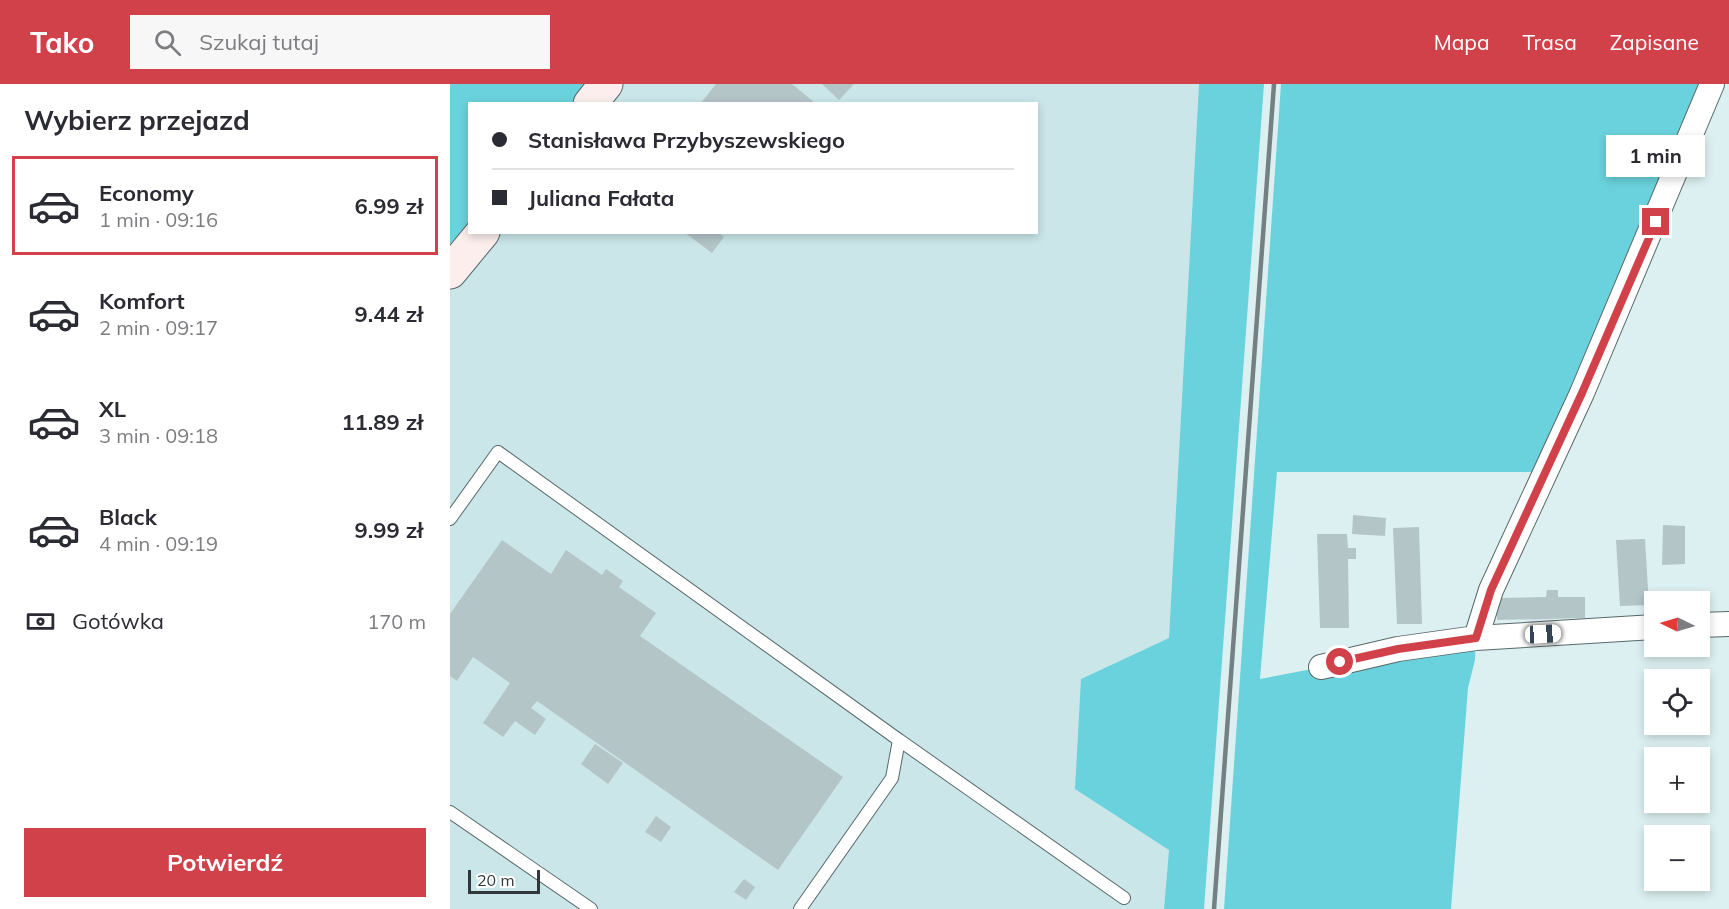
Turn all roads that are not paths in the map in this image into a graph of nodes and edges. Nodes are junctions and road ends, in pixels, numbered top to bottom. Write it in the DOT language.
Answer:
graph roads {
  1 [pos="606,84"];
  2 [pos="1712,84"];
  3 [pos="592,102"];
  4 [pos="481,234"];
  5 [pos="450,272"];
  6 [pos="450,519"];
  7 [pos="1729,624"];
  8 [pos="1710,625"];
  9 [pos="1644,628"];
  10 [pos="1476,638"];
  11 [pos="1321,667"];
  12 [pos="899,740"];
  13 [pos="450,812"];
  14 [pos="1124,898"];
  15 [pos="591,909"];
  16 [pos="800,909"];
  1 -- 3 [label="street"];
  2 -- 10 [label="street"];
  4 -- 5 [label="street"];
  6 -- 12 [label="lane"];
  7 -- 8 [label="street"];
  9 -- 10 [label="street"];
  10 -- 11 [label="street"];
  12 -- 14 [label="lane"];
  12 -- 16 [label="lane"];
  13 -- 15 [label="lane"];
}
